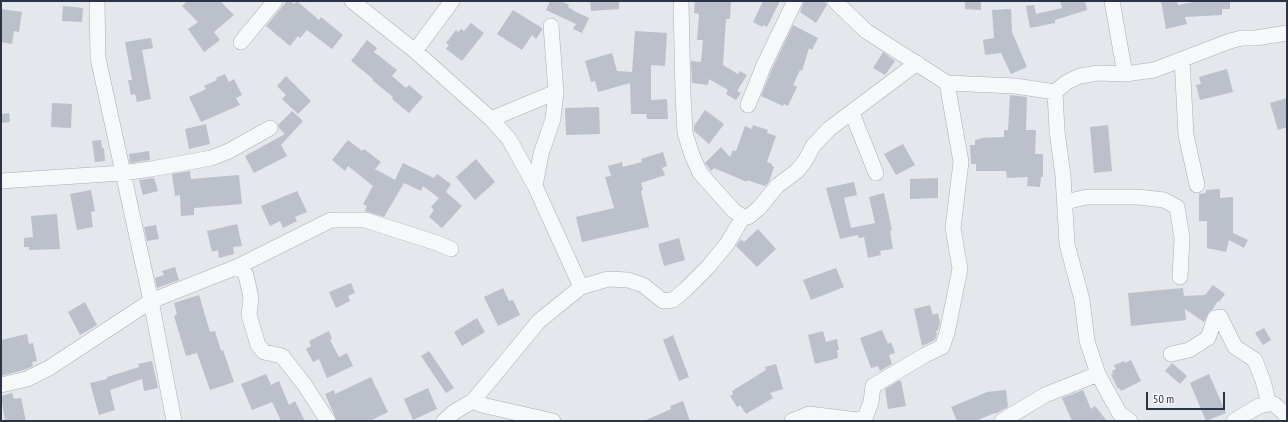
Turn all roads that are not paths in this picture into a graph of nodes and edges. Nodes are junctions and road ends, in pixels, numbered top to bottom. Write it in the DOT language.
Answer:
graph roads {
  1 [pos="97,1"];
  2 [pos="275,1"];
  3 [pos="352,1"];
  4 [pos="452,1"];
  5 [pos="681,1"];
  6 [pos="795,1"];
  7 [pos="1112,1"];
  8 [pos="838,2"];
  9 [pos="551,26"];
  10 [pos="1287,33"];
  11 [pos="241,42"];
  12 [pos="415,51"];
  13 [pos="1182,59"];
  14 [pos="917,63"];
  15 [pos="1124,74"];
  16 [pos="947,83"];
  17 [pos="556,92"];
  18 [pos="1055,92"];
  19 [pos="748,105"];
  20 [pos="852,113"];
  21 [pos="490,118"];
  22 [pos="270,128"];
  23 [pos="122,173"];
  24 [pos="876,173"];
  25 [pos="1,181"];
  26 [pos="1197,185"];
  27 [pos="535,186"];
  28 [pos="1065,202"];
  29 [pos="743,217"];
  30 [pos="451,249"];
  31 [pos="239,266"];
  32 [pos="1180,277"];
  33 [pos="581,287"];
  34 [pos="152,301"];
  35 [pos="1171,354"];
  36 [pos="1098,374"];
  37 [pos="1,385"];
  38 [pos="473,401"];
  39 [pos="1269,404"];
  40 [pos="1287,417"];
  41 [pos="174,421"];
  42 [pos="328,421"];
  43 [pos="444,421"];
  44 [pos="553,421"];
  45 [pos="792,421"];
  46 [pos="1002,421"];
  47 [pos="1130,421"];
  48 [pos="1234,421"];
  1 -- 23 [label="street"];
  2 -- 11 [label="street"];
  3 -- 12 [label="street"];
  4 -- 12 [label="street"];
  5 -- 29 [label="street"];
  6 -- 19 [label="street"];
  7 -- 15 [label="street"];
  8 -- 14 [label="street"];
  9 -- 17 [label="street"];
  10 -- 13 [label="street"];
  12 -- 21 [label="street"];
  13 -- 15 [label="street"];
  13 -- 26 [label="street"];
  14 -- 16 [label="street"];
  14 -- 20 [label="street"];
  15 -- 18 [label="street"];
  16 -- 18 [label="street"];
  16 -- 45 [label="street"];
  17 -- 21 [label="street"];
  17 -- 27 [label="street"];
  18 -- 28 [label="street"];
  20 -- 24 [label="street"];
  20 -- 29 [label="street"];
  21 -- 27 [label="street"];
  22 -- 23 [label="street"];
  23 -- 25 [label="street"];
  23 -- 34 [label="street"];
  27 -- 33 [label="street"];
  28 -- 32 [label="street"];
  28 -- 36 [label="street"];
  29 -- 33 [label="street"];
  30 -- 31 [label="street"];
  31 -- 34 [label="street"];
  31 -- 42 [label="street"];
  33 -- 38 [label="street"];
  34 -- 37 [label="street"];
  34 -- 41 [label="street"];
  35 -- 39 [label="street"];
  36 -- 46 [label="street"];
  36 -- 47 [label="street"];
  38 -- 43 [label="street"];
  38 -- 44 [label="street"];
  39 -- 40 [label="street"];
  39 -- 48 [label="street"];
}
